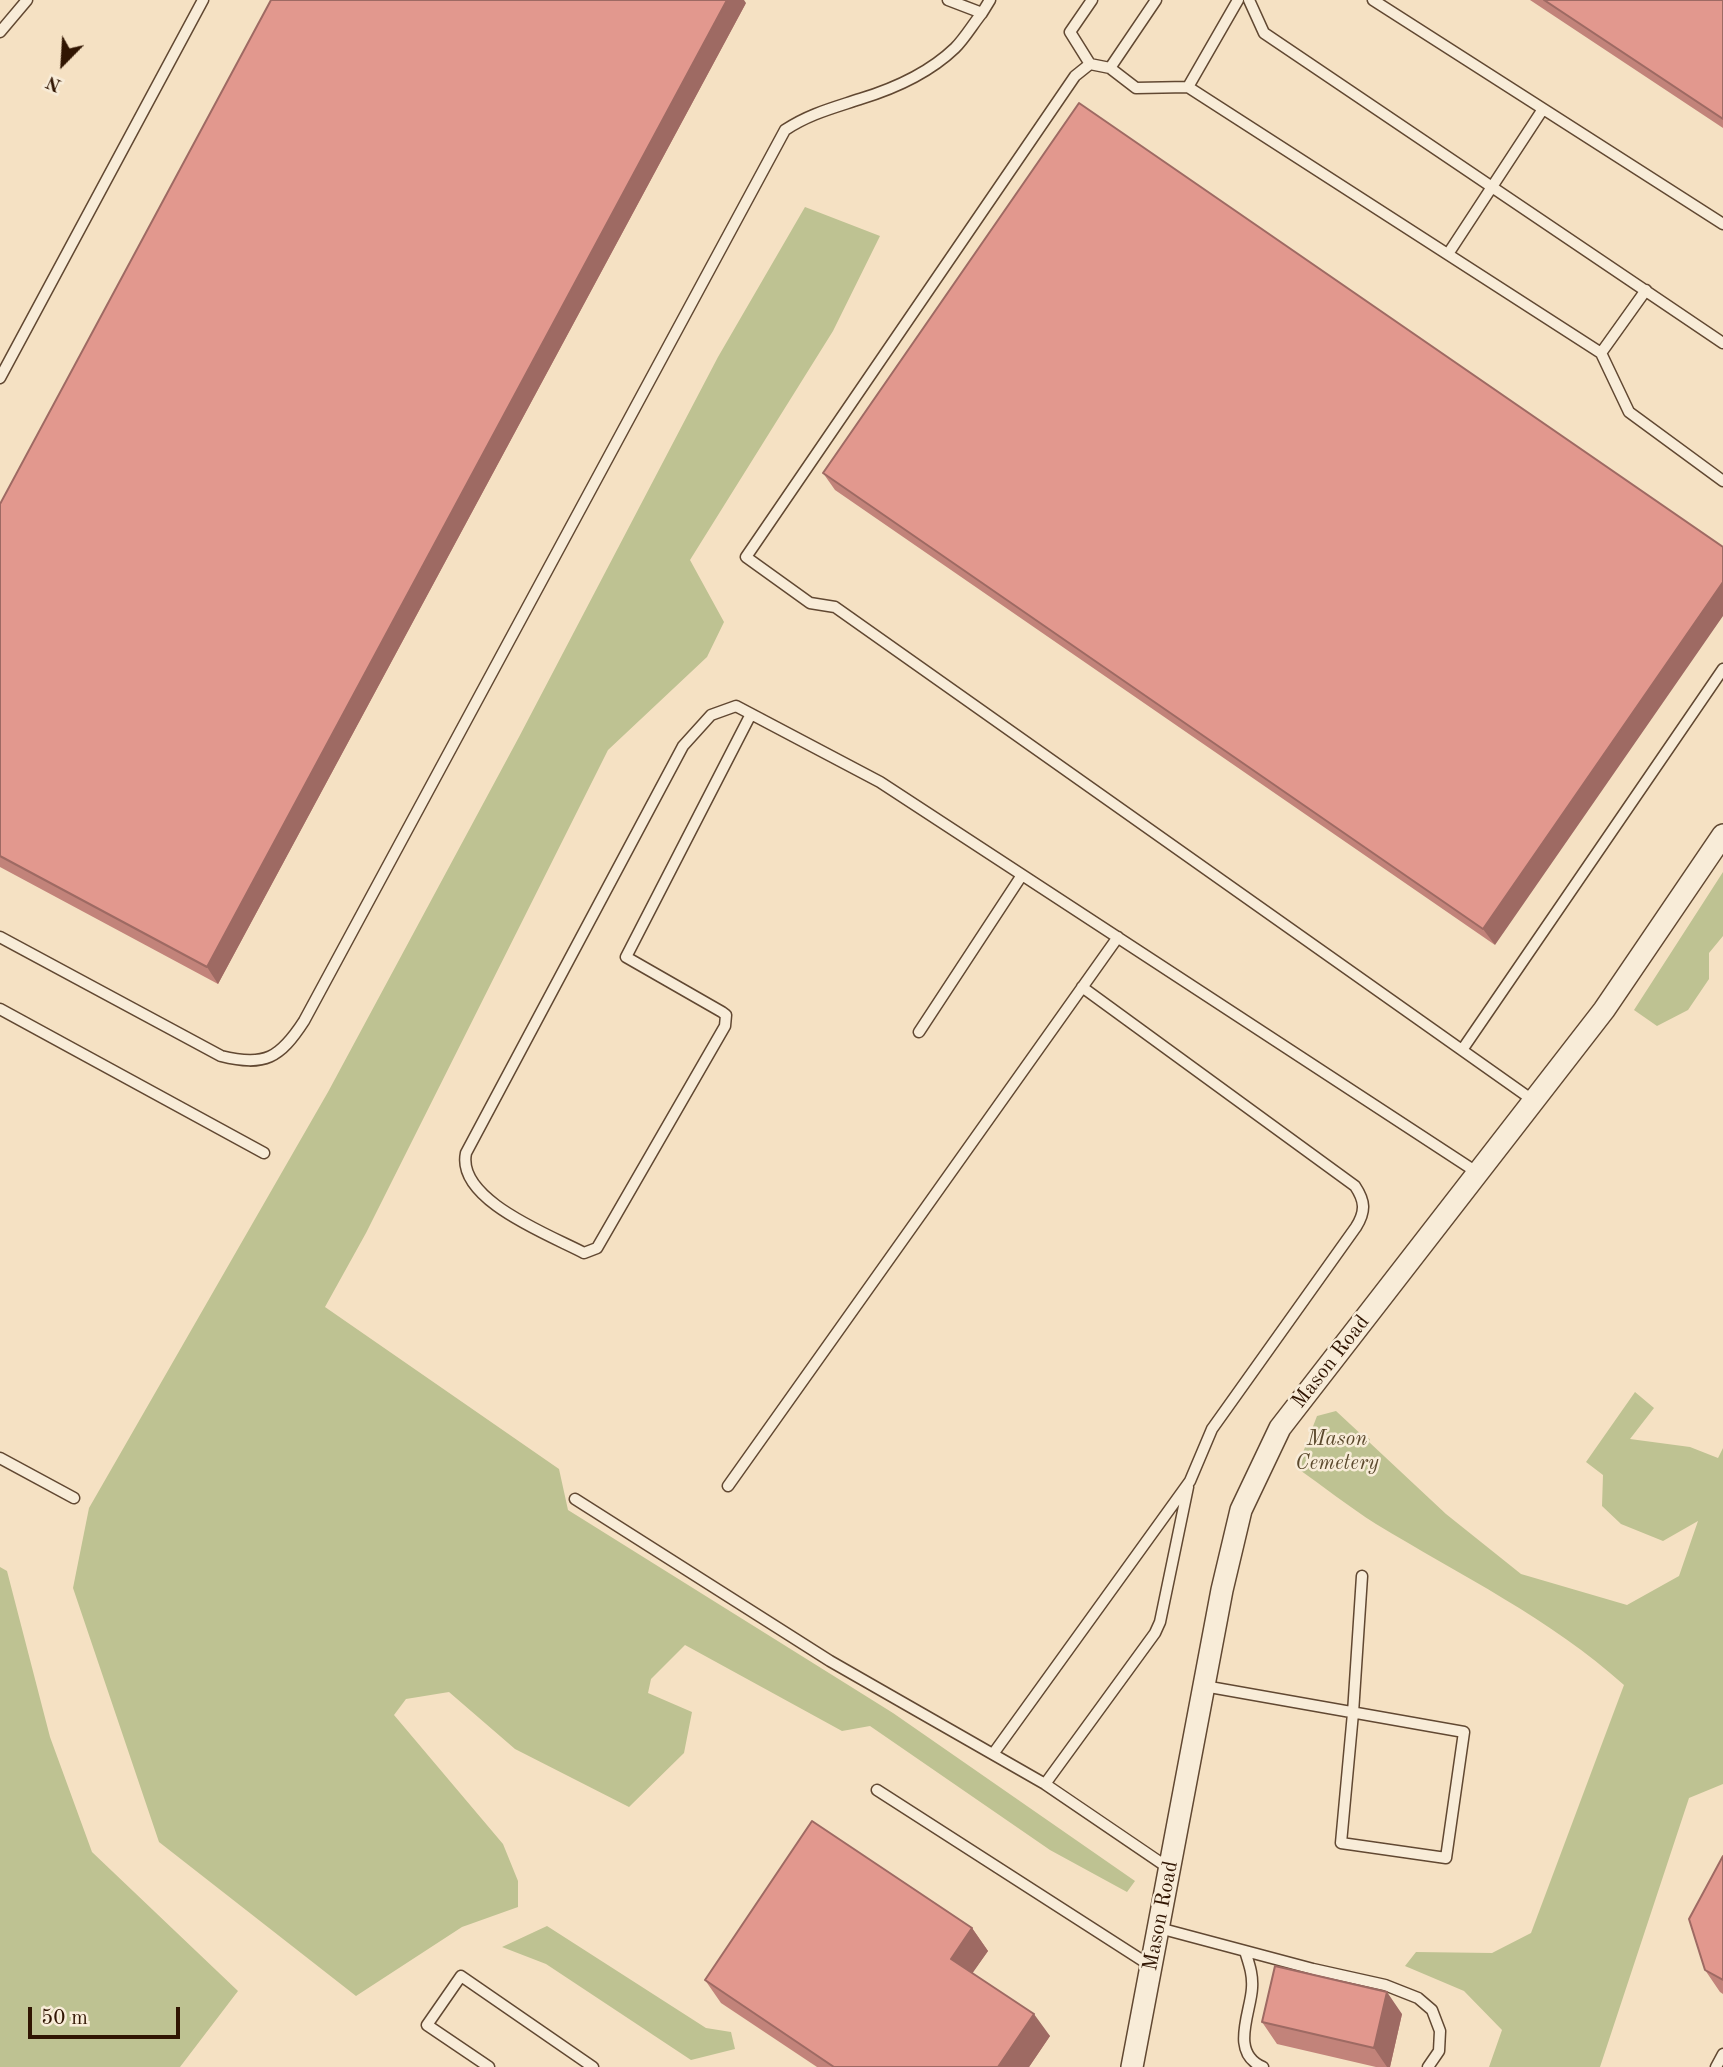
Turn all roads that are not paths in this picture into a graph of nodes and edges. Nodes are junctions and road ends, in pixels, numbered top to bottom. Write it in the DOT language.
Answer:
graph roads {
  1 [pos="27,0"];
  2 [pos="203,0"];
  3 [pos="948,0"];
  4 [pos="990,0"];
  5 [pos="1093,0"];
  6 [pos="1156,0"];
  7 [pos="1238,0"];
  8 [pos="1249,0"];
  9 [pos="1373,0"];
  10 [pos="982,13"];
  11 [pos="0,32"];
  12 [pos="1090,64"];
  13 [pos="1110,68"];
  14 [pos="1188,87"];
  15 [pos="1543,109"];
  16 [pos="1491,187"];
  17 [pos="1723,224"];
  18 [pos="1448,254"];
  19 [pos="1646,290"];
  20 [pos="1723,343"];
  21 [pos="1601,352"];
  22 [pos="0,377"];
  23 [pos="1723,481"];
  24 [pos="1723,669"];
  25 [pos="751,714"];
  26 [pos="1723,835"];
  27 [pos="1022,875"];
  28 [pos="0,937"];
  29 [pos="1118,937"];
  30 [pos="1082,987"];
  31 [pos="0,1009"];
  32 [pos="919,1032"];
  33 [pos="1462,1049"];
  34 [pos="1534,1101"];
  35 [pos="264,1153"];
  36 [pos="1478,1172"];
  37 [pos="0,1458"];
  38 [pos="1190,1481"];
  39 [pos="728,1486"];
  40 [pos="74,1498"];
  41 [pos="575,1499"];
  42 [pos="1362,1576"];
  43 [pos="1204,1686"];
  44 [pos="1353,1713"];
  45 [pos="993,1754"];
  46 [pos="1045,1784"];
  47 [pos="877,1790"];
  48 [pos="1170,1869"];
  49 [pos="1158,1928"];
  50 [pos="1245,1951"];
  51 [pos="1151,1966"];
  52 [pos="1723,2054"];
  53 [pos="489,2067"];
  54 [pos="593,2067"];
  55 [pos="1132,2067"];
  56 [pos="1263,2067"];
  57 [pos="1428,2067"];
  58 [pos="1716,2067"];
  1 -- 11 [label="lane"];
  2 -- 22 [label="lane"];
  3 -- 10 [label="lane"];
  4 -- 10 [label="lane"];
  5 -- 12 [label="lane"];
  6 -- 13 [label="lane"];
  7 -- 14 [label="lane"];
  8 -- 16 [label="lane"];
  9 -- 15 [label="lane"];
  10 -- 28 [label="lane"];
  12 -- 13 [label="lane"];
  12 -- 33 [label="lane"];
  13 -- 14 [label="lane"];
  14 -- 18 [label="lane"];
  15 -- 16 [label="lane"];
  15 -- 17 [label="lane"];
  16 -- 18 [label="lane"];
  16 -- 19 [label="lane"];
  18 -- 21 [label="lane"];
  19 -- 20 [label="lane"];
  19 -- 21 [label="lane"];
  21 -- 23 [label="lane"];
  24 -- 33 [label="lane"];
  25 -- 25 [label="lane"];
  25 -- 27 [label="lane"];
  26 -- 34 [label="street, Mason Road"];
  27 -- 29 [label="lane"];
  27 -- 32 [label="lane"];
  29 -- 30 [label="lane"];
  29 -- 36 [label="lane"];
  30 -- 38 [label="lane"];
  30 -- 39 [label="lane"];
  31 -- 35 [label="lane"];
  33 -- 34 [label="lane"];
  34 -- 36 [label="street, Mason Road"];
  36 -- 43 [label="street, Mason Road"];
  37 -- 40 [label="lane"];
  38 -- 45 [label="lane"];
  38 -- 46 [label="lane"];
  41 -- 45 [label="lane"];
  42 -- 44 [label="lane"];
  43 -- 44 [label="lane"];
  43 -- 48 [label="street, Mason Road"];
  44 -- 44 [label="lane"];
  45 -- 46 [label="lane"];
  46 -- 48 [label="lane"];
  47 -- 51 [label="lane"];
  48 -- 49 [label="street, Mason Road"];
  49 -- 50 [label="lane"];
  49 -- 51 [label="street, Mason Road"];
  50 -- 56 [label="lane"];
  50 -- 57 [label="lane"];
  51 -- 55 [label="street, Mason Road"];
  52 -- 58 [label="lane"];
  53 -- 54 [label="lane"];
}
